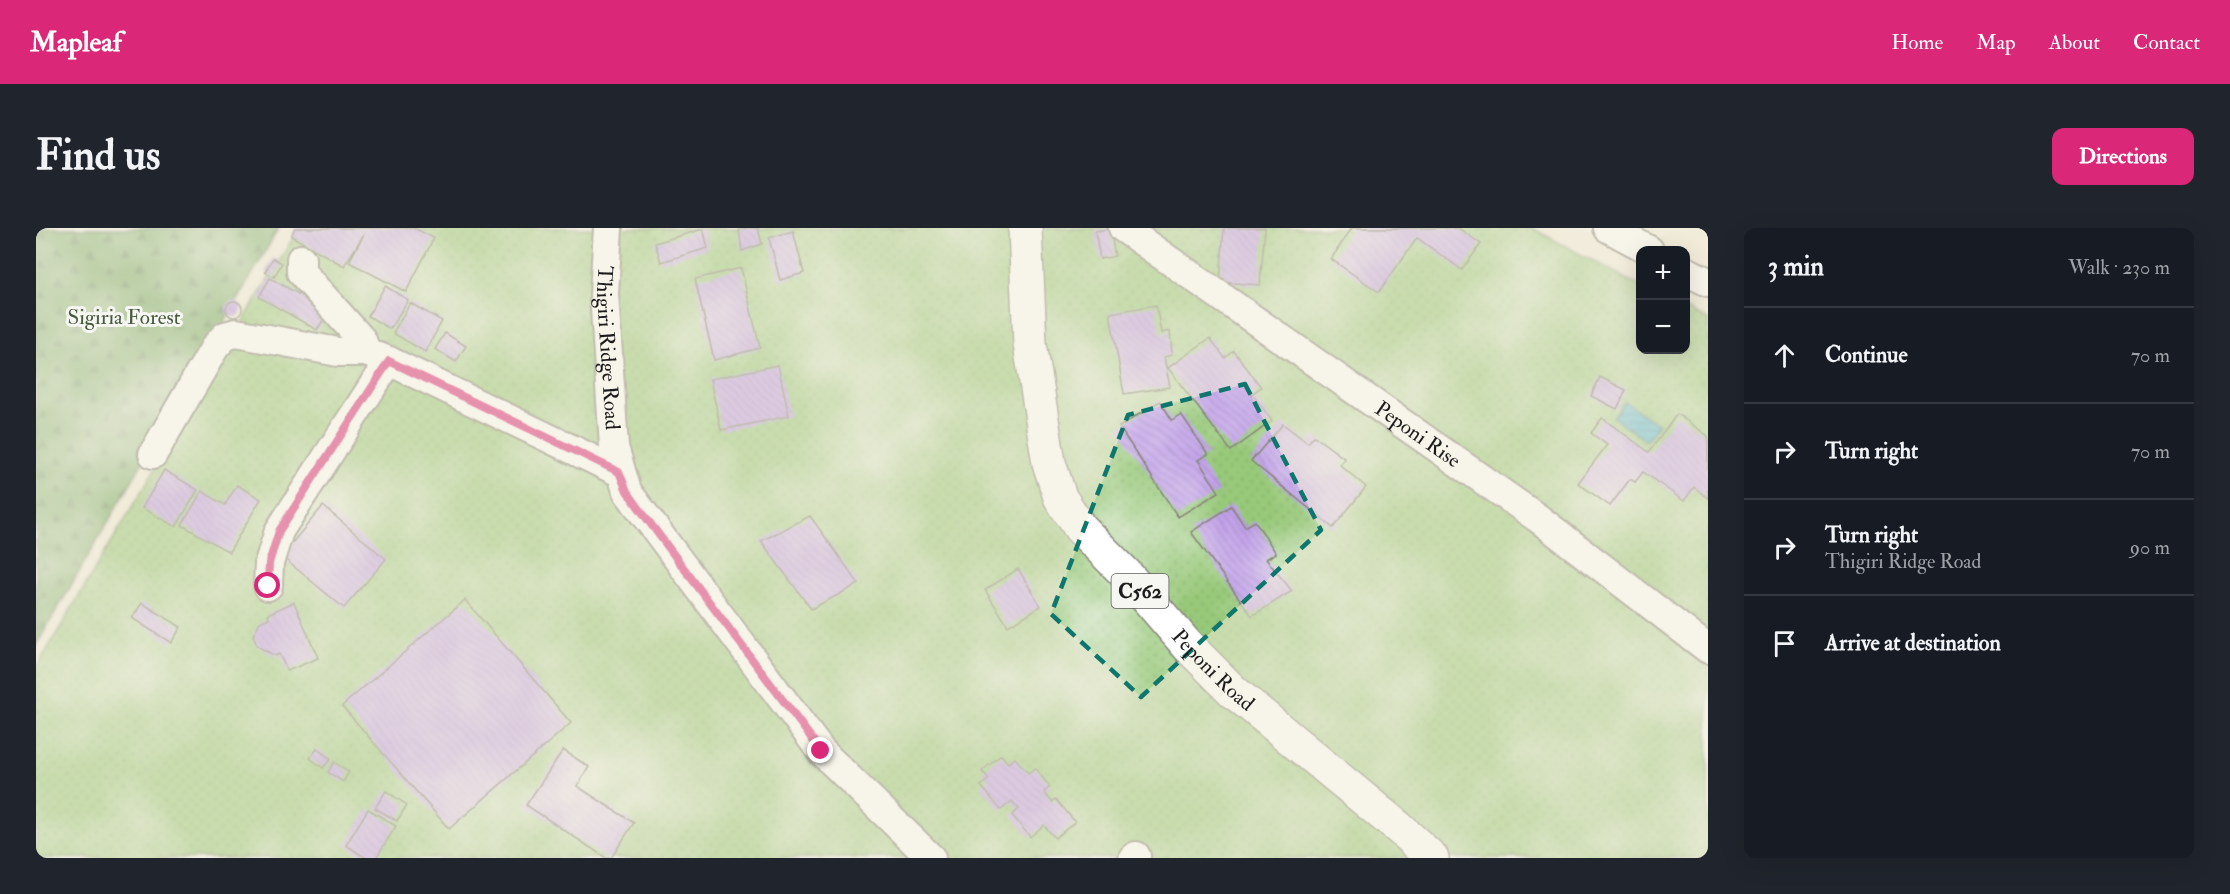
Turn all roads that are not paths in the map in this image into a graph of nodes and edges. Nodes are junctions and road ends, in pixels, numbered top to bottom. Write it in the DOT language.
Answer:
graph roads {
  1 [pos="608,228"];
  2 [pos="1025,228"];
  3 [pos="1123,228"];
  4 [pos="1608,228"];
  5 [pos="1642,246"];
  6 [pos="301,259"];
  7 [pos="1690,273"];
  8 [pos="1708,282"];
  9 [pos="378,356"];
  10 [pos="153,454"];
  11 [pos="619,472"];
  12 [pos="268,586"];
  13 [pos="1708,649"];
  14 [pos="930,858"];
  15 [pos="1432,858"];
  1 -- 11 [label="street, Thigiri Ridge Road"];
  2 -- 15 [label="main road, Peponi Road / C562"];
  3 -- 13 [label="street, Peponi Rise"];
  4 -- 5 [label="street"];
  6 -- 9 [label="street"];
  7 -- 8 [label="street"];
  9 -- 10 [label="street"];
  9 -- 11 [label="street"];
  9 -- 12 [label="street"];
  11 -- 14 [label="street, Thigiri Ridge Road"];
}
